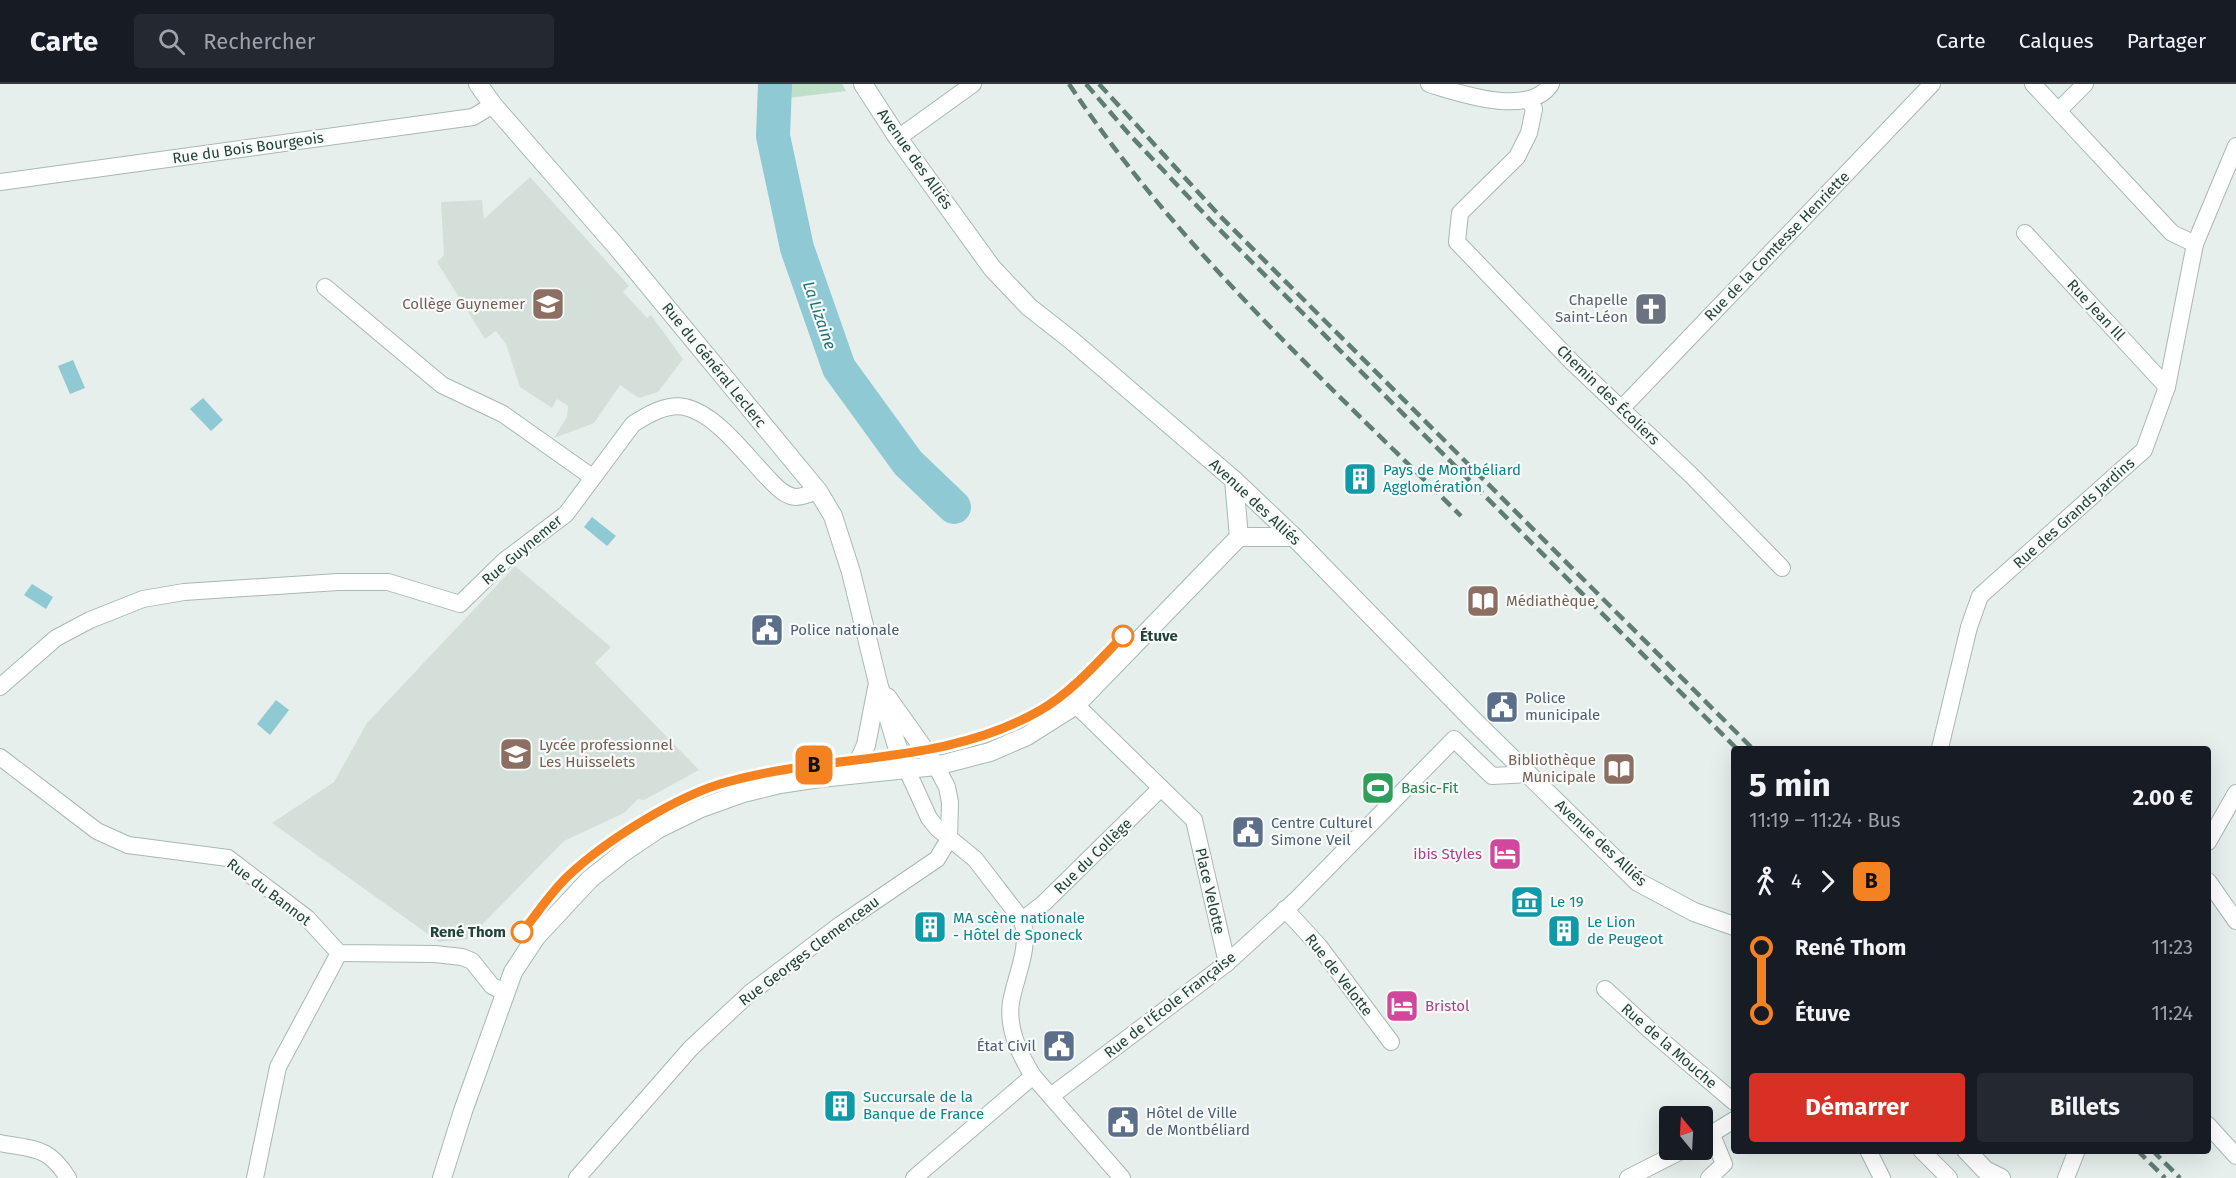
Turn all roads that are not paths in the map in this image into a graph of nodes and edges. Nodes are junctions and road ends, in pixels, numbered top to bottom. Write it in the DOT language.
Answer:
graph roads {
  1 [pos="478,84"];
  2 [pos="863,84"];
  3 [pos="973,84"];
  4 [pos="1429,84"];
  5 [pos="1551,84"];
  6 [pos="1932,84"];
  7 [pos="2034,84"];
  8 [pos="2085,84"];
  9 [pos="1529,100"];
  10 [pos="493,105"];
  11 [pos="2059,110"];
  12 [pos="898,138"];
  13 [pos="2236,147"];
  14 [pos="0,182"];
  15 [pos="2025,233"];
  16 [pos="2195,244"];
  17 [pos="325,287"];
  18 [pos="2167,387"];
  19 [pos="1622,408"];
  20 [pos="592,477"];
  21 [pos="1234,480"];
  22 [pos="818,491"];
  23 [pos="1239,537"];
  24 [pos="1294,537"];
  25 [pos="1782,568"];
  26 [pos="878,683"];
  27 [pos="0,687"];
  28 [pos="1076,705"];
  29 [pos="1940,746"];
  30 [pos="0,757"];
  31 [pos="936,766"];
  32 [pos="908,770"];
  33 [pos="853,774"];
  34 [pos="1529,774"];
  35 [pos="1161,788"];
  36 [pos="2235,797"];
  37 [pos="2211,837"];
  38 [pos="949,839"];
  39 [pos="2211,885"];
  40 [pos="1285,909"];
  41 [pos="1022,920"];
  42 [pos="2236,921"];
  43 [pos="1731,925"];
  44 [pos="339,953"];
  45 [pos="1227,963"];
  46 [pos="1605,989"];
  47 [pos="505,992"];
  48 [pos="1391,1042"];
  49 [pos="1033,1076"];
  50 [pos="1051,1096"];
  51 [pos="1731,1099"];
  52 [pos="1731,1122"];
  53 [pos="2211,1128"];
  54 [pos="1713,1133"];
  55 [pos="0,1143"];
  56 [pos="1713,1147"];
  57 [pos="1870,1154"];
  58 [pos="1925,1154"];
  59 [pos="1969,1154"];
  60 [pos="2076,1154"];
  61 [pos="2236,1156"];
  62 [pos="1663,1160"];
  63 [pos="1120,1177"];
  64 [pos="68,1178"];
  65 [pos="255,1178"];
  66 [pos="442,1178"];
  67 [pos="577,1178"];
  68 [pos="914,1178"];
  69 [pos="1628,1178"];
  70 [pos="1709,1178"];
  71 [pos="1882,1178"];
  72 [pos="1949,1178"];
  73 [pos="2001,1178"];
  74 [pos="2066,1178"];
  1 -- 10 [label="main road, Rue du Général Leclerc"];
  2 -- 12 [label="main road, Avenue des Alliés"];
  3 -- 12 [label="street"];
  4 -- 9 [label="street"];
  5 -- 9 [label="street"];
  6 -- 19 [label="street, Rue de la Comtesse Henriette"];
  7 -- 11 [label="street"];
  8 -- 11 [label="street"];
  9 -- 19 [label="street, Chemin des Écoliers"];
  10 -- 14 [label="street, Rue du Bois Bourgeois"];
  10 -- 22 [label="main road, Rue du Général Leclerc"];
  11 -- 16 [label="street"];
  12 -- 21 [label="main road, Avenue des Alliés"];
  13 -- 16 [label="street, Rue des Grands Jardins"];
  15 -- 18 [label="street, Rue Jean Ill"];
  16 -- 18 [label="street, Rue des Grands Jardins"];
  17 -- 20 [label="street"];
  18 -- 29 [label="street, Rue des Grands Jardins"];
  19 -- 25 [label="street, Chemin des Écoliers"];
  20 -- 22 [label="street, Rue Guynemer"];
  20 -- 27 [label="street, Rue Guynemer"];
  21 -- 23 [label="main road"];
  21 -- 24 [label="main road, Avenue des Alliés"];
  22 -- 26 [label="main road, Rue du Général Leclerc"];
  23 -- 24 [label="main road"];
  23 -- 28 [label="main road"];
  24 -- 34 [label="main road, Avenue des Alliés"];
  26 -- 31 [label="main road, Rue du Général Leclerc"];
  26 -- 32 [label="main road, Rue du Général Leclerc"];
  26 -- 33 [label="main road, Rue du Général Leclerc"];
  28 -- 31 [label="main road"];
  28 -- 35 [label="street"];
  30 -- 44 [label="street, Rue du Bannot"];
  31 -- 32 [label="main road"];
  31 -- 38 [label="street, Rue du Général Leclerc"];
  32 -- 33 [label="main road"];
  32 -- 38 [label="street, Rue du Général Leclerc"];
  33 -- 47 [label="main road"];
  34 -- 40 [label="street, Rue de l'École Française"];
  34 -- 43 [label="main road, Avenue des Alliés"];
  35 -- 41 [label="street, Rue du Collège"];
  35 -- 45 [label="street, Place Velotte"];
  36 -- 37 [label="street"];
  38 -- 41 [label="street, Rue du Général Leclerc"];
  38 -- 67 [label="street, Rue Georges Clemenceau"];
  39 -- 42 [label="street"];
  40 -- 45 [label="street, Rue de l'École Française"];
  40 -- 48 [label="street, Rue de Velotte"];
  41 -- 49 [label="street"];
  44 -- 47 [label="street"];
  44 -- 65 [label="street"];
  45 -- 50 [label="street, Rue de l'École Française"];
  46 -- 51 [label="street, Rue de la Mouche"];
  47 -- 66 [label="main road"];
  49 -- 50 [label="street"];
  49 -- 68 [label="street"];
  50 -- 63 [label="street"];
  52 -- 54 [label="street"];
  53 -- 61 [label="street"];
  55 -- 64 [label="street"];
  56 -- 70 [label="street"];
  57 -- 71 [label="street"];
  58 -- 72 [label="street"];
  59 -- 73 [label="main road"];
  60 -- 74 [label="street"];
  62 -- 69 [label="street"];
}
